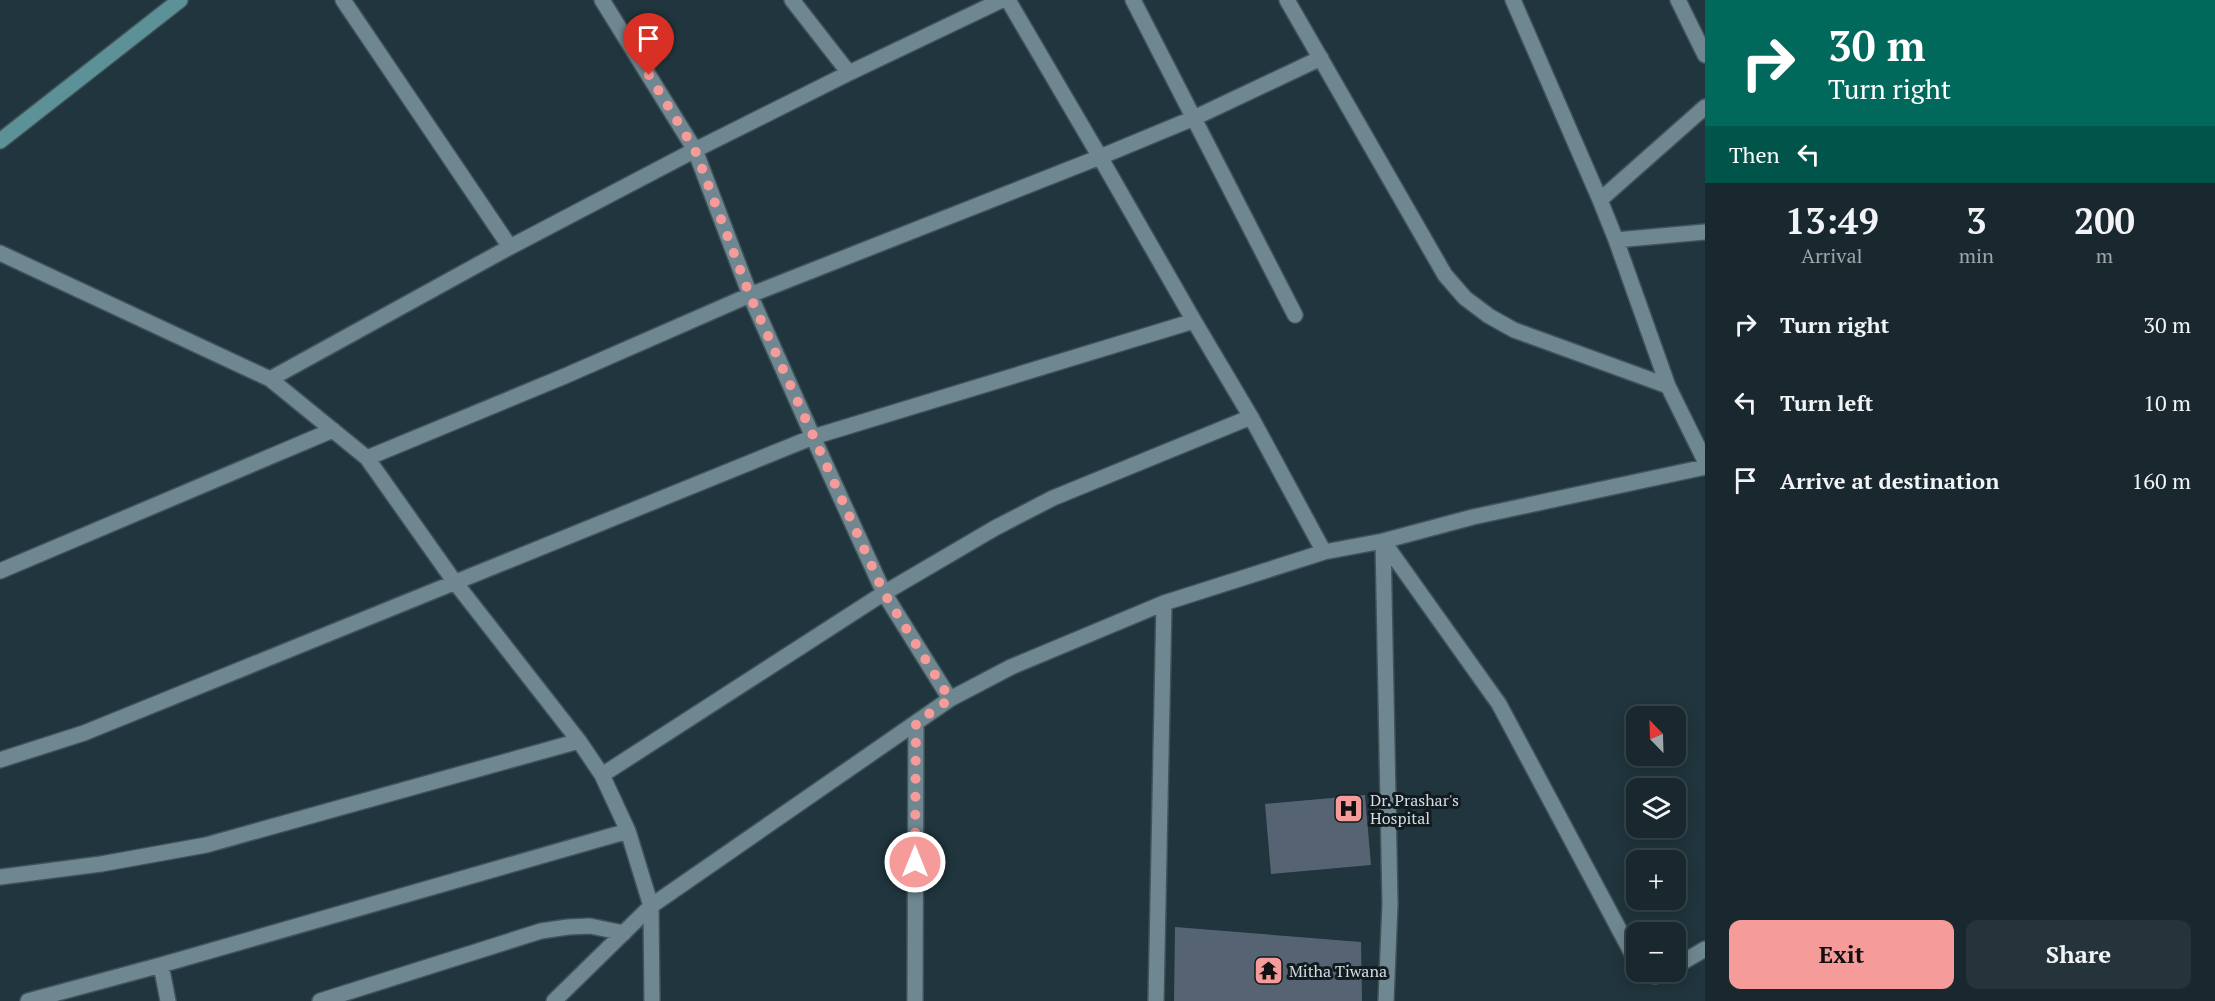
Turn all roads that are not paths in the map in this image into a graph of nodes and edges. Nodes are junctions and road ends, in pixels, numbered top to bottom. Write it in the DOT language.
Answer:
graph roads {
  1 [pos="180,0"];
  2 [pos="343,0"];
  3 [pos="602,0"];
  4 [pos="792,0"];
  5 [pos="1002,0"];
  6 [pos="1008,0"];
  7 [pos="1133,0"];
  8 [pos="1287,0"];
  9 [pos="1513,0"];
  10 [pos="1678,0"];
  11 [pos="1705,55"];
  12 [pos="1321,58"];
  13 [pos="849,73"];
  14 [pos="1705,107"];
  15 [pos="1194,118"];
  16 [pos="0,141"];
  17 [pos="695,150"];
  18 [pos="1100,157"];
  19 [pos="1600,200"];
  20 [pos="1705,232"];
  21 [pos="1616,240"];
  22 [pos="510,247"];
  23 [pos="0,253"];
  24 [pos="750,296"];
  25 [pos="1295,315"];
  26 [pos="1194,321"];
  27 [pos="270,379"];
  28 [pos="1668,386"];
  29 [pos="1251,417"];
  30 [pos="333,430"];
  31 [pos="813,437"];
  32 [pos="367,458"];
  33 [pos="1705,461"];
  34 [pos="1705,467"];
  35 [pos="1383,541"];
  36 [pos="1324,552"];
  37 [pos="0,571"];
  38 [pos="454,581"];
  39 [pos="884,593"];
  40 [pos="1164,603"];
  41 [pos="950,699"];
  42 [pos="916,723"];
  43 [pos="579,741"];
  44 [pos="0,760"];
  45 [pos="602,775"];
  46 [pos="628,831"];
  47 [pos="0,877"];
  48 [pos="651,906"];
  49 [pos="624,933"];
  50 [pos="1626,942"];
  51 [pos="1705,950"];
  52 [pos="1686,960"];
  53 [pos="161,965"];
  54 [pos="28,1001"];
  55 [pos="168,1001"];
  56 [pos="320,1001"];
  57 [pos="554,1001"];
  58 [pos="652,1001"];
  59 [pos="915,1001"];
  60 [pos="1156,1001"];
  61 [pos="1386,1001"];
  1 -- 16 [label="street"];
  2 -- 22 [label="street"];
  3 -- 17 [label="street"];
  4 -- 13 [label="street"];
  5 -- 13 [label="street"];
  6 -- 18 [label="street"];
  7 -- 15 [label="street"];
  8 -- 12 [label="street"];
  9 -- 19 [label="street"];
  10 -- 11 [label="street"];
  12 -- 15 [label="street"];
  12 -- 28 [label="street"];
  13 -- 17 [label="street"];
  14 -- 19 [label="street"];
  15 -- 18 [label="street"];
  15 -- 25 [label="street"];
  17 -- 22 [label="street"];
  17 -- 24 [label="street"];
  18 -- 24 [label="street"];
  18 -- 26 [label="street"];
  19 -- 21 [label="street"];
  20 -- 21 [label="street"];
  21 -- 28 [label="street"];
  22 -- 27 [label="street"];
  23 -- 27 [label="street"];
  24 -- 31 [label="street"];
  24 -- 32 [label="street"];
  26 -- 29 [label="street"];
  26 -- 31 [label="street"];
  27 -- 30 [label="street"];
  28 -- 33 [label="street"];
  29 -- 36 [label="street"];
  29 -- 39 [label="street"];
  30 -- 32 [label="street"];
  30 -- 37 [label="street"];
  31 -- 38 [label="street"];
  31 -- 39 [label="street"];
  32 -- 38 [label="street"];
  34 -- 35 [label="street"];
  35 -- 36 [label="street"];
  35 -- 50 [label="street"];
  35 -- 61 [label="street"];
  36 -- 40 [label="street"];
  38 -- 43 [label="street"];
  38 -- 44 [label="street"];
  39 -- 41 [label="street"];
  39 -- 45 [label="street"];
  40 -- 41 [label="street"];
  40 -- 60 [label="street"];
  41 -- 42 [label="street"];
  42 -- 48 [label="street"];
  42 -- 59 [label="street"];
  43 -- 45 [label="street"];
  43 -- 47 [label="street"];
  45 -- 46 [label="street"];
  46 -- 48 [label="street"];
  46 -- 53 [label="street"];
  48 -- 49 [label="street"];
  48 -- 58 [label="street"];
  49 -- 56 [label="street"];
  49 -- 57 [label="street"];
  51 -- 52 [label="street"];
  53 -- 54 [label="street"];
  53 -- 55 [label="street"];
}
